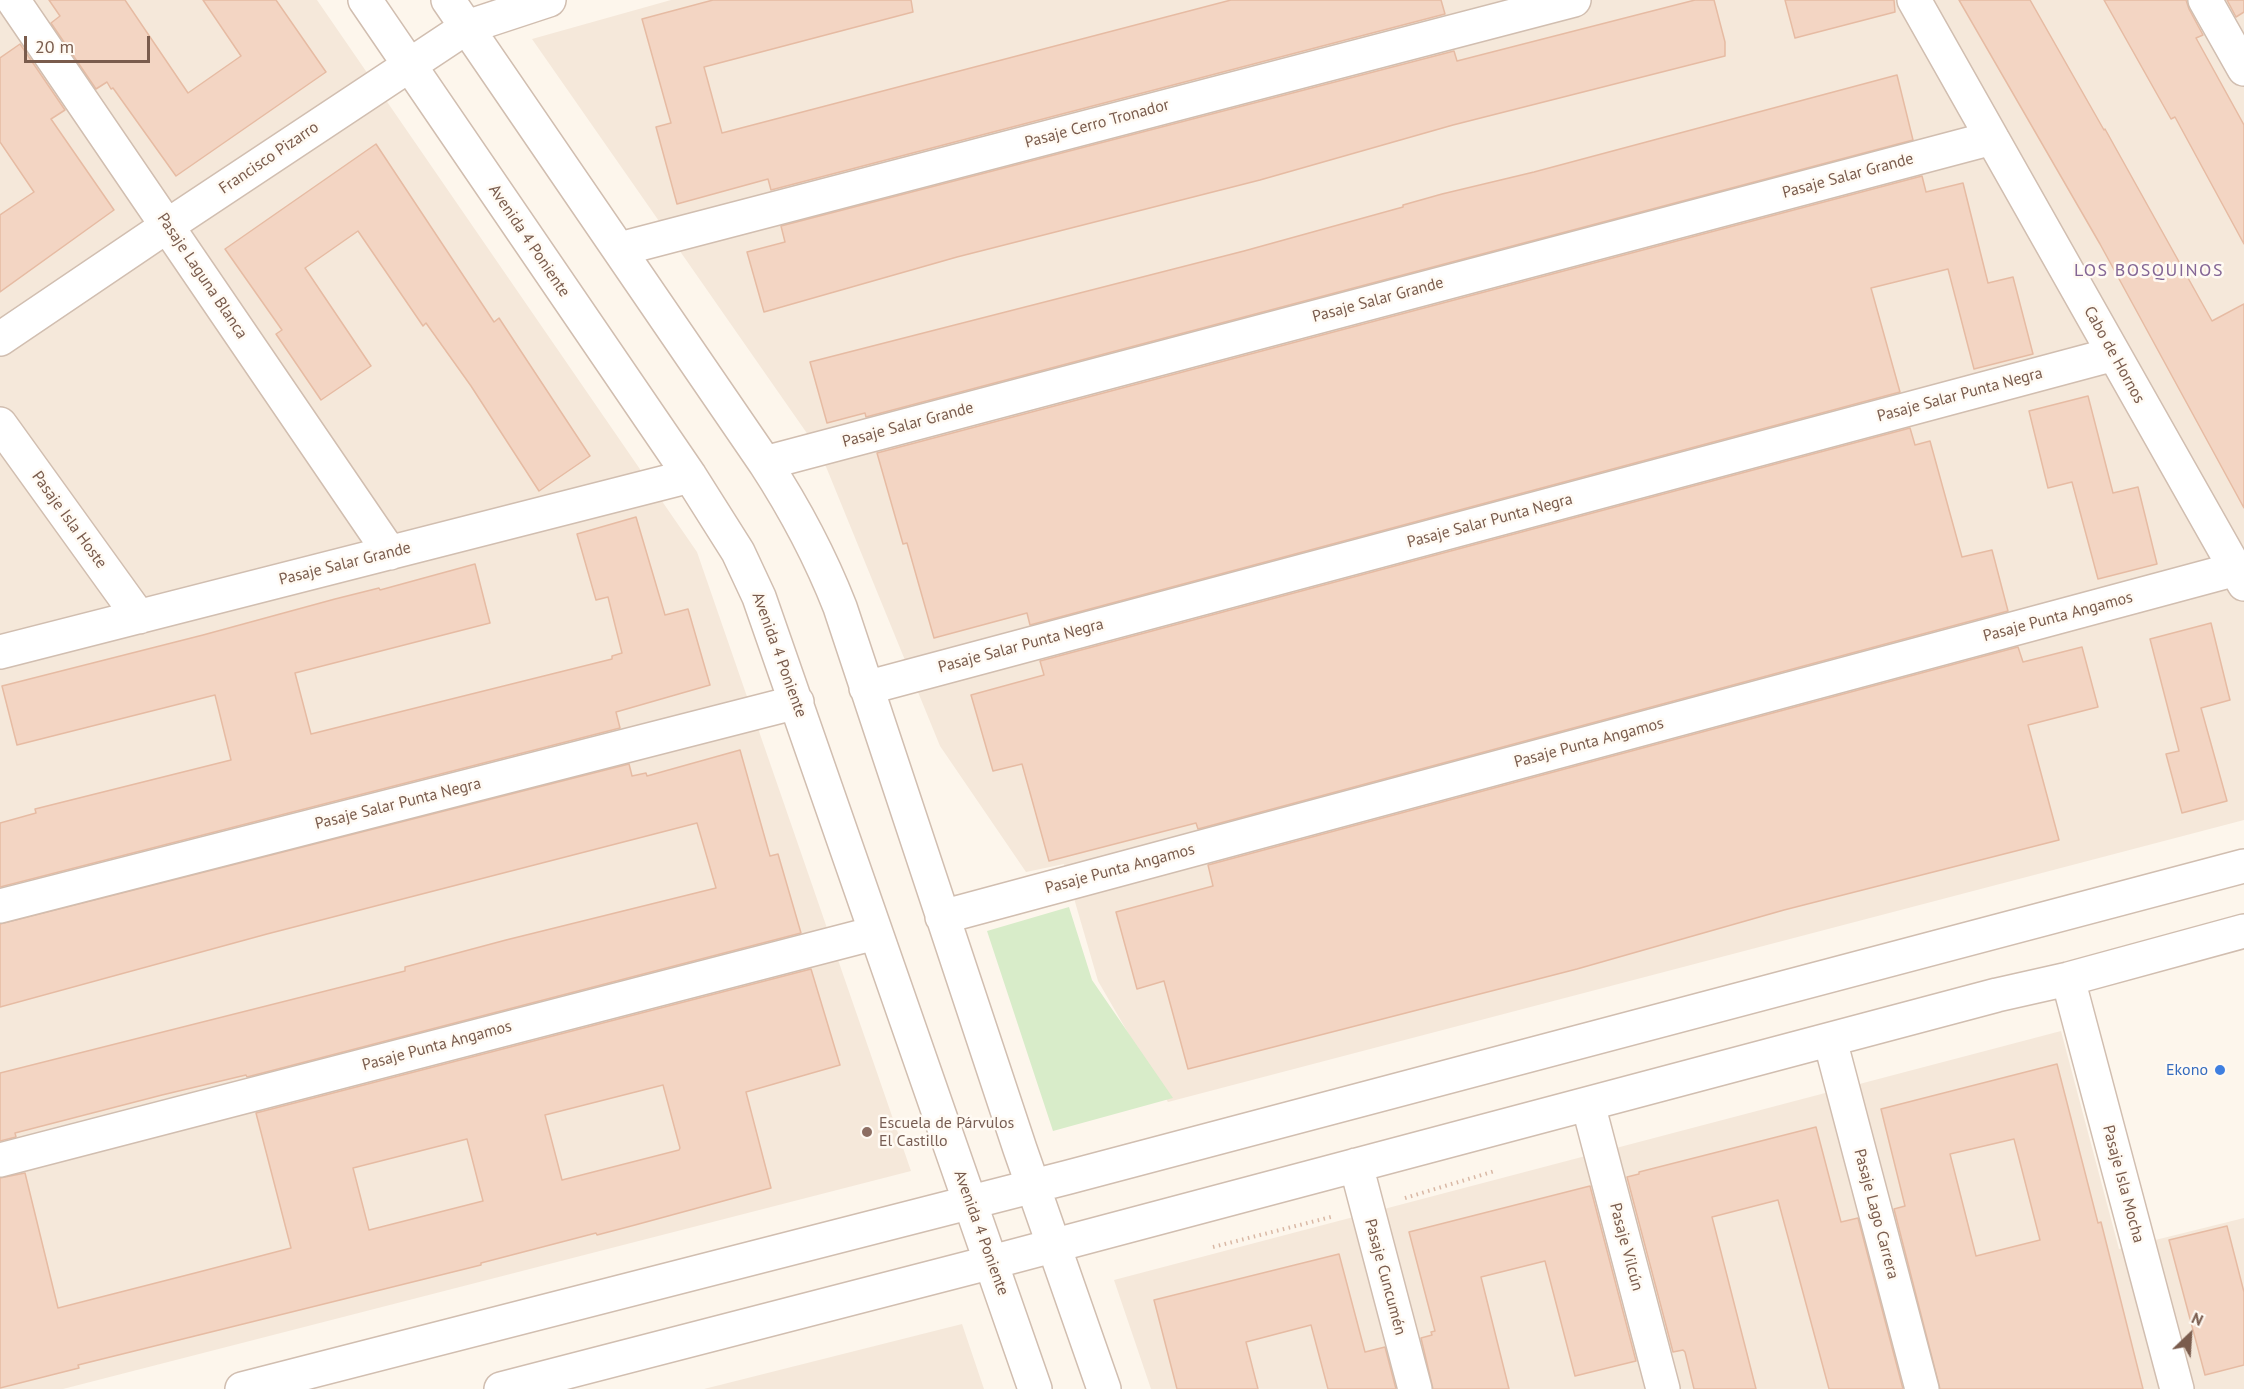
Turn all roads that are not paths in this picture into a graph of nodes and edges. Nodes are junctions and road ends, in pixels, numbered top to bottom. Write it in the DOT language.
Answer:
graph roads {
  1 [pos="13,0"];
  2 [pos="365,0"];
  3 [pos="448,0"];
  4 [pos="549,0"];
  5 [pos="1574,0"];
  6 [pos="1914,0"];
  7 [pos="2205,0"];
  8 [pos="467,27"];
  9 [pos="408,64"];
  10 [pos="2244,69"];
  11 [pos="1992,138"];
  12 [pos="167,226"];
  13 [pos="620,249"];
  14 [pos="0,339"];
  15 [pos="2114,354"];
  16 [pos="0,424"];
  17 [pos="765,463"];
  18 [pos="690,476"];
  19 [pos="390,553"];
  20 [pos="2240,577"];
  21 [pos="139,617"];
  22 [pos="0,652"];
  23 [pos="867,688"];
  24 [pos="796,702"];
  25 [pos="2244,866"];
  26 [pos="0,906"];
  27 [pos="942,917"];
  28 [pos="2244,931"];
  29 [pos="875,933"];
  30 [pos="2068,979"];
  31 [pos="1830,1040"];
  32 [pos="1588,1104"];
  33 [pos="0,1160"];
  34 [pos="1356,1165"];
  35 [pos="1033,1186"];
  36 [pos="969,1202"];
  37 [pos="1054,1246"];
  38 [pos="992,1262"];
  39 [pos="243,1389"];
  40 [pos="501,1389"];
  41 [pos="1035,1389"];
  42 [pos="1104,1389"];
  43 [pos="1415,1389"];
  44 [pos="1663,1389"];
  45 [pos="1922,1389"];
  46 [pos="2177,1389"];
  1 -- 12 [label="street, Pasaje Laguna Blanca"];
  2 -- 9 [label="street, Avenida 4 Poniente"];
  3 -- 8 [label="street"];
  4 -- 8 [label="street, Francisco Pizarro"];
  5 -- 13 [label="street, Pasaje Cerro Tronador"];
  6 -- 11 [label="street, Cabo de Hornos"];
  7 -- 10 [label="street"];
  8 -- 9 [label="street, Francisco Pizarro"];
  8 -- 13 [label="street"];
  9 -- 12 [label="street, Francisco Pizarro"];
  9 -- 18 [label="street, Avenida 4 Poniente"];
  11 -- 15 [label="street, Cabo de Hornos"];
  11 -- 17 [label="street, Pasaje Salar Grande"];
  12 -- 14 [label="street, Francisco Pizarro"];
  12 -- 19 [label="street, Pasaje Laguna Blanca"];
  13 -- 17 [label="street"];
  15 -- 20 [label="street, Cabo de Hornos"];
  15 -- 23 [label="street, Pasaje Salar Punta Negra"];
  16 -- 21 [label="street, Pasaje Isla Hoste"];
  17 -- 23 [label="street"];
  18 -- 19 [label="street, Pasaje Salar Grande"];
  18 -- 24 [label="street, Avenida 4 Poniente"];
  19 -- 21 [label="street, Pasaje Salar Grande"];
  20 -- 27 [label="street, Pasaje Punta Angamos"];
  21 -- 22 [label="street, Pasaje Salar Grande"];
  23 -- 27 [label="street"];
  24 -- 26 [label="street, Pasaje Salar Punta Negra"];
  24 -- 29 [label="street, Avenida 4 Poniente"];
  25 -- 35 [label="street"];
  27 -- 35 [label="street"];
  28 -- 30 [label="street"];
  29 -- 33 [label="street, Pasaje Punta Angamos"];
  29 -- 36 [label="street, Avenida 4 Poniente"];
  30 -- 31 [label="street"];
  30 -- 46 [label="street, Pasaje Isla Mocha"];
  31 -- 32 [label="street"];
  31 -- 45 [label="street, Pasaje Lago Carrera"];
  32 -- 34 [label="street"];
  32 -- 44 [label="street, Pasaje Vilcún"];
  34 -- 37 [label="street"];
  34 -- 43 [label="street, Pasaje Cuncumén"];
  35 -- 36 [label="street"];
  35 -- 37 [label="street"];
  36 -- 38 [label="street, Avenida 4 Poniente"];
  36 -- 39 [label="street"];
  37 -- 38 [label="street"];
  37 -- 42 [label="street"];
  38 -- 40 [label="street"];
  38 -- 41 [label="street, Avenida 4 Poniente"];
}
